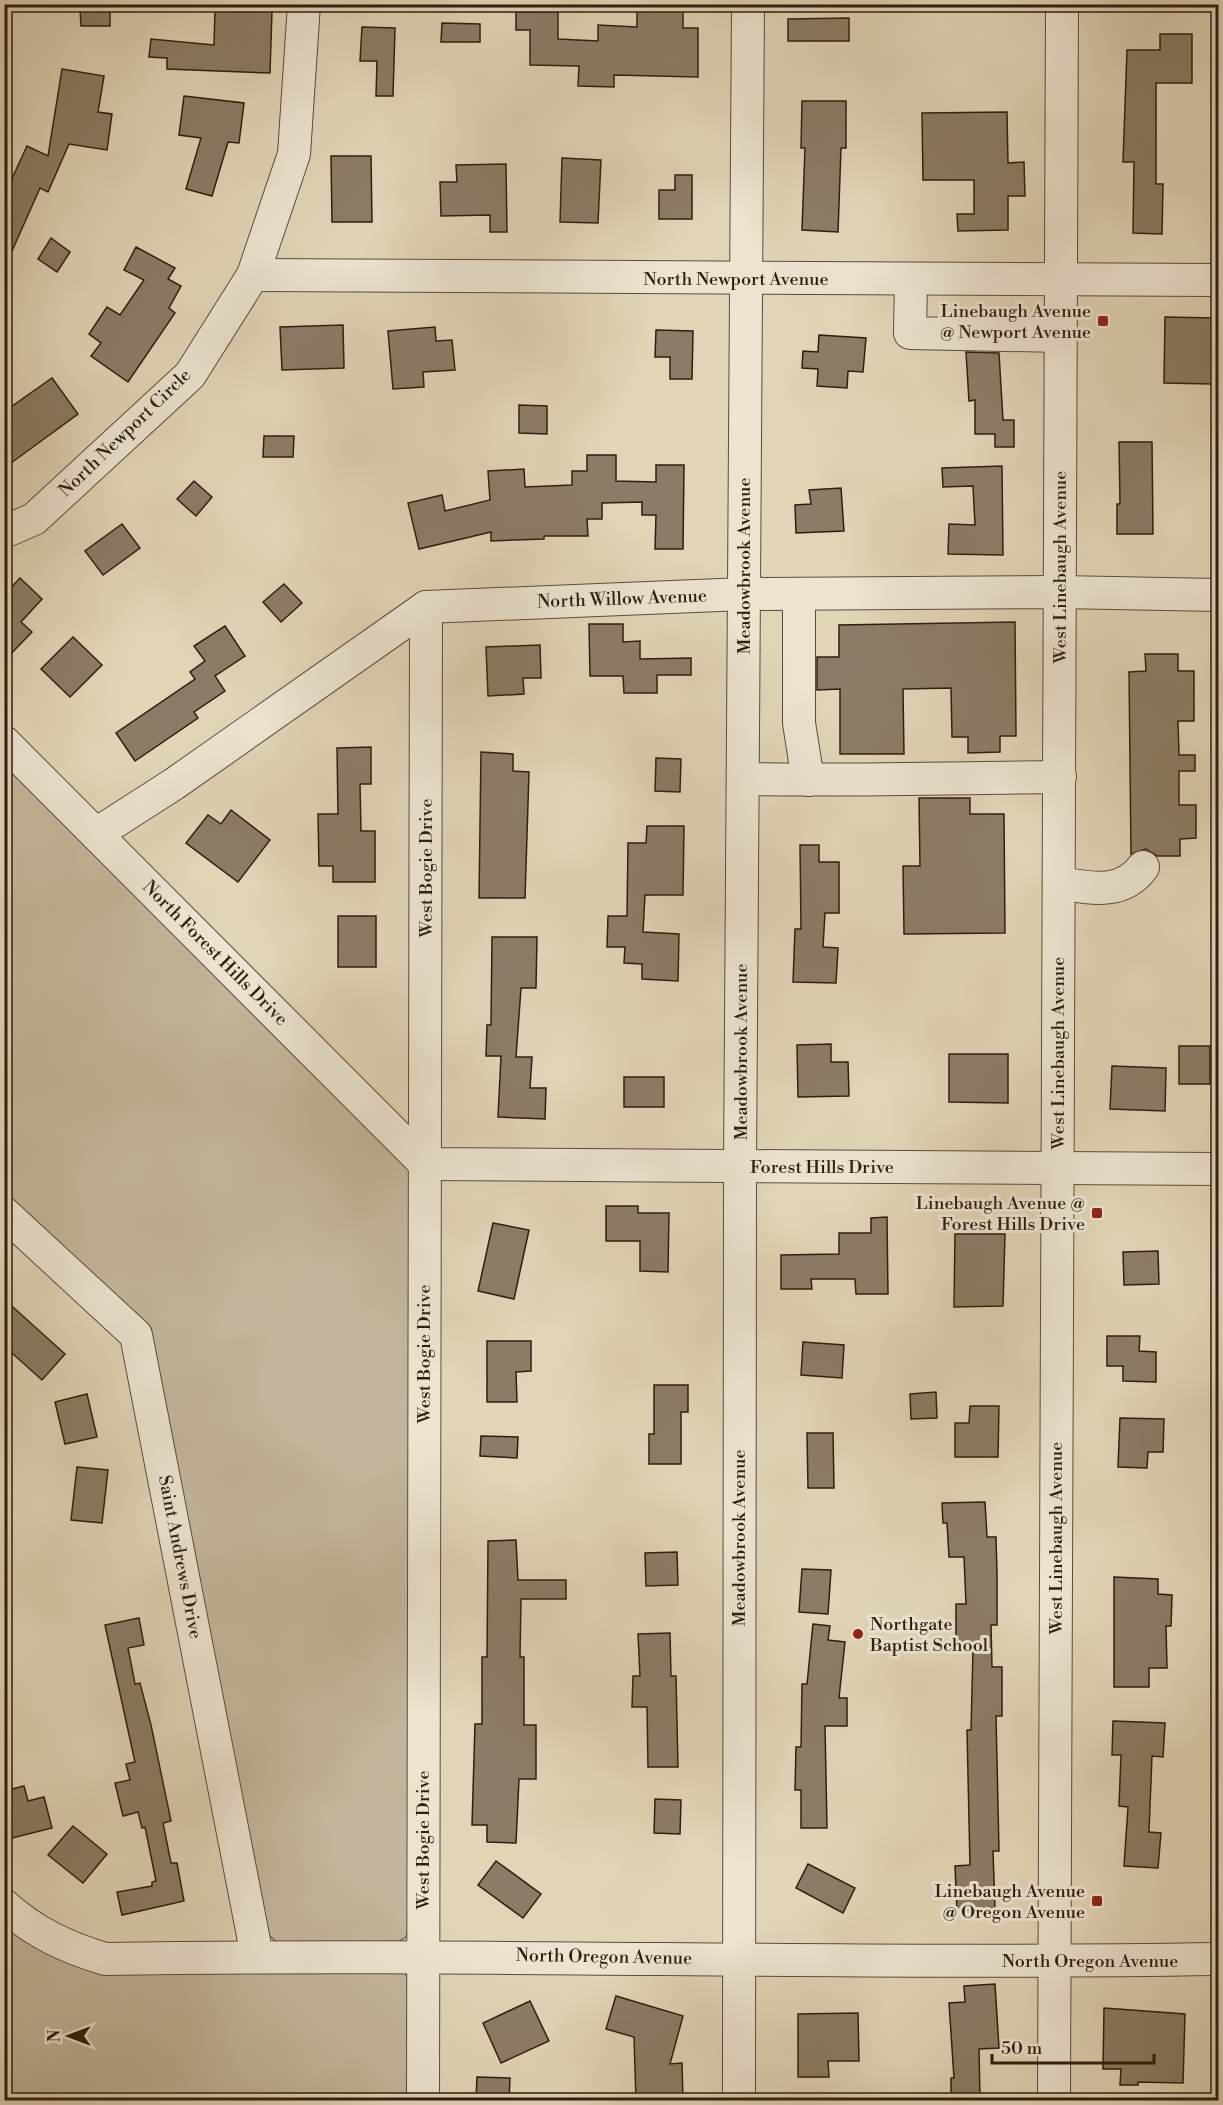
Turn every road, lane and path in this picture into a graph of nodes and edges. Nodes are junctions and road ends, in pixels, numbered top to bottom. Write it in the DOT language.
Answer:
graph roads {
  1 [pos="304,4"];
  2 [pos="747,4"];
  3 [pos="1062,4"];
  4 [pos="253,275"];
  5 [pos="745,279"];
  6 [pos="1062,279"];
  7 [pos="911,280"];
  8 [pos="1218,280"];
  9 [pos="1061,336"];
  10 [pos="4,532"];
  11 [pos="1060,592"];
  12 [pos="744,594"];
  13 [pos="799,594"];
  14 [pos="1218,595"];
  15 [pos="426,608"];
  16 [pos="4,742"];
  17 [pos="1060,777"];
  18 [pos="742,779"];
  19 [pos="808,780"];
  20 [pos="96,834"];
  21 [pos="1143,867"];
  22 [pos="1059,883"];
  23 [pos="425,1164"];
  24 [pos="740,1167"];
  25 [pos="1058,1167"];
  26 [pos="1218,1169"];
  27 [pos="4,1213"];
  28 [pos="4,1905"];
  29 [pos="422,1955"];
  30 [pos="257,1956"];
  31 [pos="738,1959"];
  32 [pos="1218,1959"];
  33 [pos="1053,1962"];
  34 [pos="423,2100"];
  35 [pos="739,2100"];
  36 [pos="1054,2100"];
  1 -- 4 [label="street, North Newport Circle"];
  2 -- 5 [label="street, Meadowbrook Avenue"];
  3 -- 6 [label="street, West Linebaugh Avenue"];
  4 -- 5 [label="street, North Newport Avenue"];
  4 -- 10 [label="street, North Newport Circle"];
  5 -- 7 [label="street, North Newport Avenue"];
  5 -- 12 [label="street, Meadowbrook Avenue"];
  6 -- 7 [label="street, North Newport Avenue"];
  6 -- 8 [label="street, North Newport Avenue"];
  6 -- 9 [label="street, West Linebaugh Avenue"];
  7 -- 9 [label="street"];
  9 -- 11 [label="street, West Linebaugh Avenue"];
  11 -- 13 [label="street, North Willow Avenue"];
  11 -- 14 [label="street, North Willow Avenue"];
  11 -- 17 [label="street, West Linebaugh Avenue"];
  12 -- 13 [label="street, North Willow Avenue"];
  12 -- 15 [label="street, North Willow Avenue"];
  12 -- 18 [label="street, Meadowbrook Avenue"];
  13 -- 19 [label="street"];
  15 -- 20 [label="street"];
  15 -- 23 [label="street, West Bogie Drive"];
  16 -- 20 [label="street, North Forest Hills Drive"];
  17 -- 19 [label="street"];
  17 -- 22 [label="street, West Linebaugh Avenue"];
  18 -- 19 [label="street"];
  18 -- 24 [label="street, Meadowbrook Avenue"];
  20 -- 23 [label="street, North Forest Hills Drive"];
  21 -- 22 [label="street"];
  22 -- 25 [label="street, West Linebaugh Avenue"];
  23 -- 24 [label="street, Forest Hills Drive"];
  23 -- 29 [label="street, West Bogie Drive"];
  24 -- 25 [label="street, Forest Hills Drive"];
  24 -- 31 [label="street, Meadowbrook Avenue"];
  25 -- 26 [label="street, Forest Hills Drive"];
  25 -- 33 [label="street, West Linebaugh Avenue"];
  27 -- 30 [label="street, Saint Andrews Drive"];
  28 -- 30 [label="street, North Oregon Avenue"];
  29 -- 30 [label="street, North Oregon Avenue"];
  29 -- 31 [label="street, North Oregon Avenue"];
  29 -- 34 [label="street, West Bogie Drive"];
  31 -- 33 [label="street, North Oregon Avenue"];
  31 -- 35 [label="street, Meadowbrook Avenue"];
  32 -- 33 [label="street, North Oregon Avenue"];
  33 -- 36 [label="street, West Linebaugh Avenue"];
}
